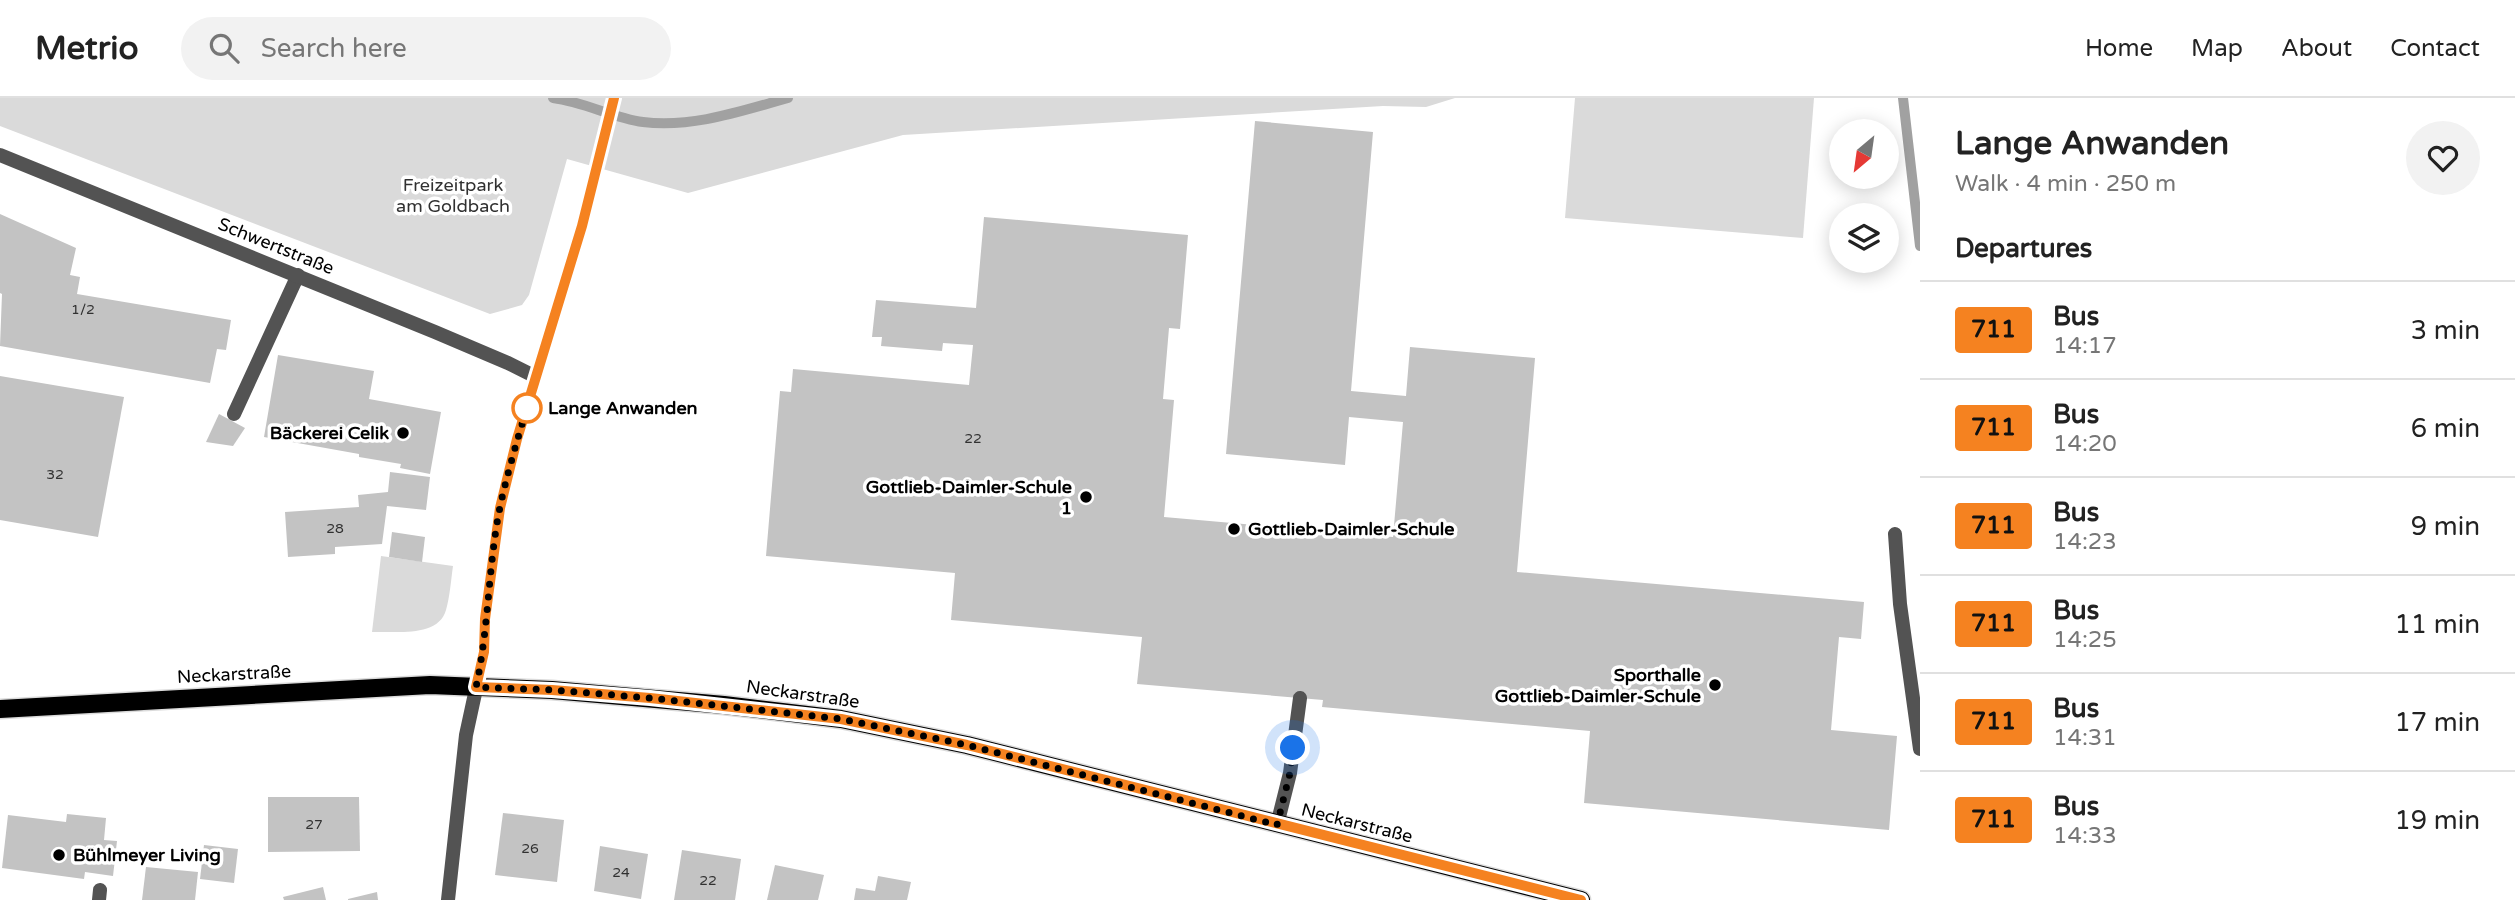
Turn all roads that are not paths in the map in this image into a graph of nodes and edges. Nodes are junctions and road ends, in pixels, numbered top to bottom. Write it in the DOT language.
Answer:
graph roads {
  1 [pos="614,98"];
  2 [pos="0,155"];
  3 [pos="298,275"];
  4 [pos="536,377"];
  5 [pos="234,414"];
  6 [pos="1895,534"];
  7 [pos="476,687"];
  8 [pos="1300,698"];
  9 [pos="0,709"];
  10 [pos="1920,749"];
  11 [pos="1277,825"];
  12 [pos="448,900"];
  13 [pos="1581,900"];
  1 -- 4 [label="street"];
  2 -- 3 [label="street, Schwertstraße"];
  3 -- 4 [label="street, Schwertstraße"];
  3 -- 5 [label="street"];
  4 -- 7 [label="street"];
  6 -- 10 [label="street"];
  7 -- 9 [label="main road, Neckarstraße"];
  7 -- 11 [label="main road, Neckarstraße"];
  7 -- 12 [label="street"];
  8 -- 11 [label="street"];
  11 -- 13 [label="main road, Neckarstraße"];
}
